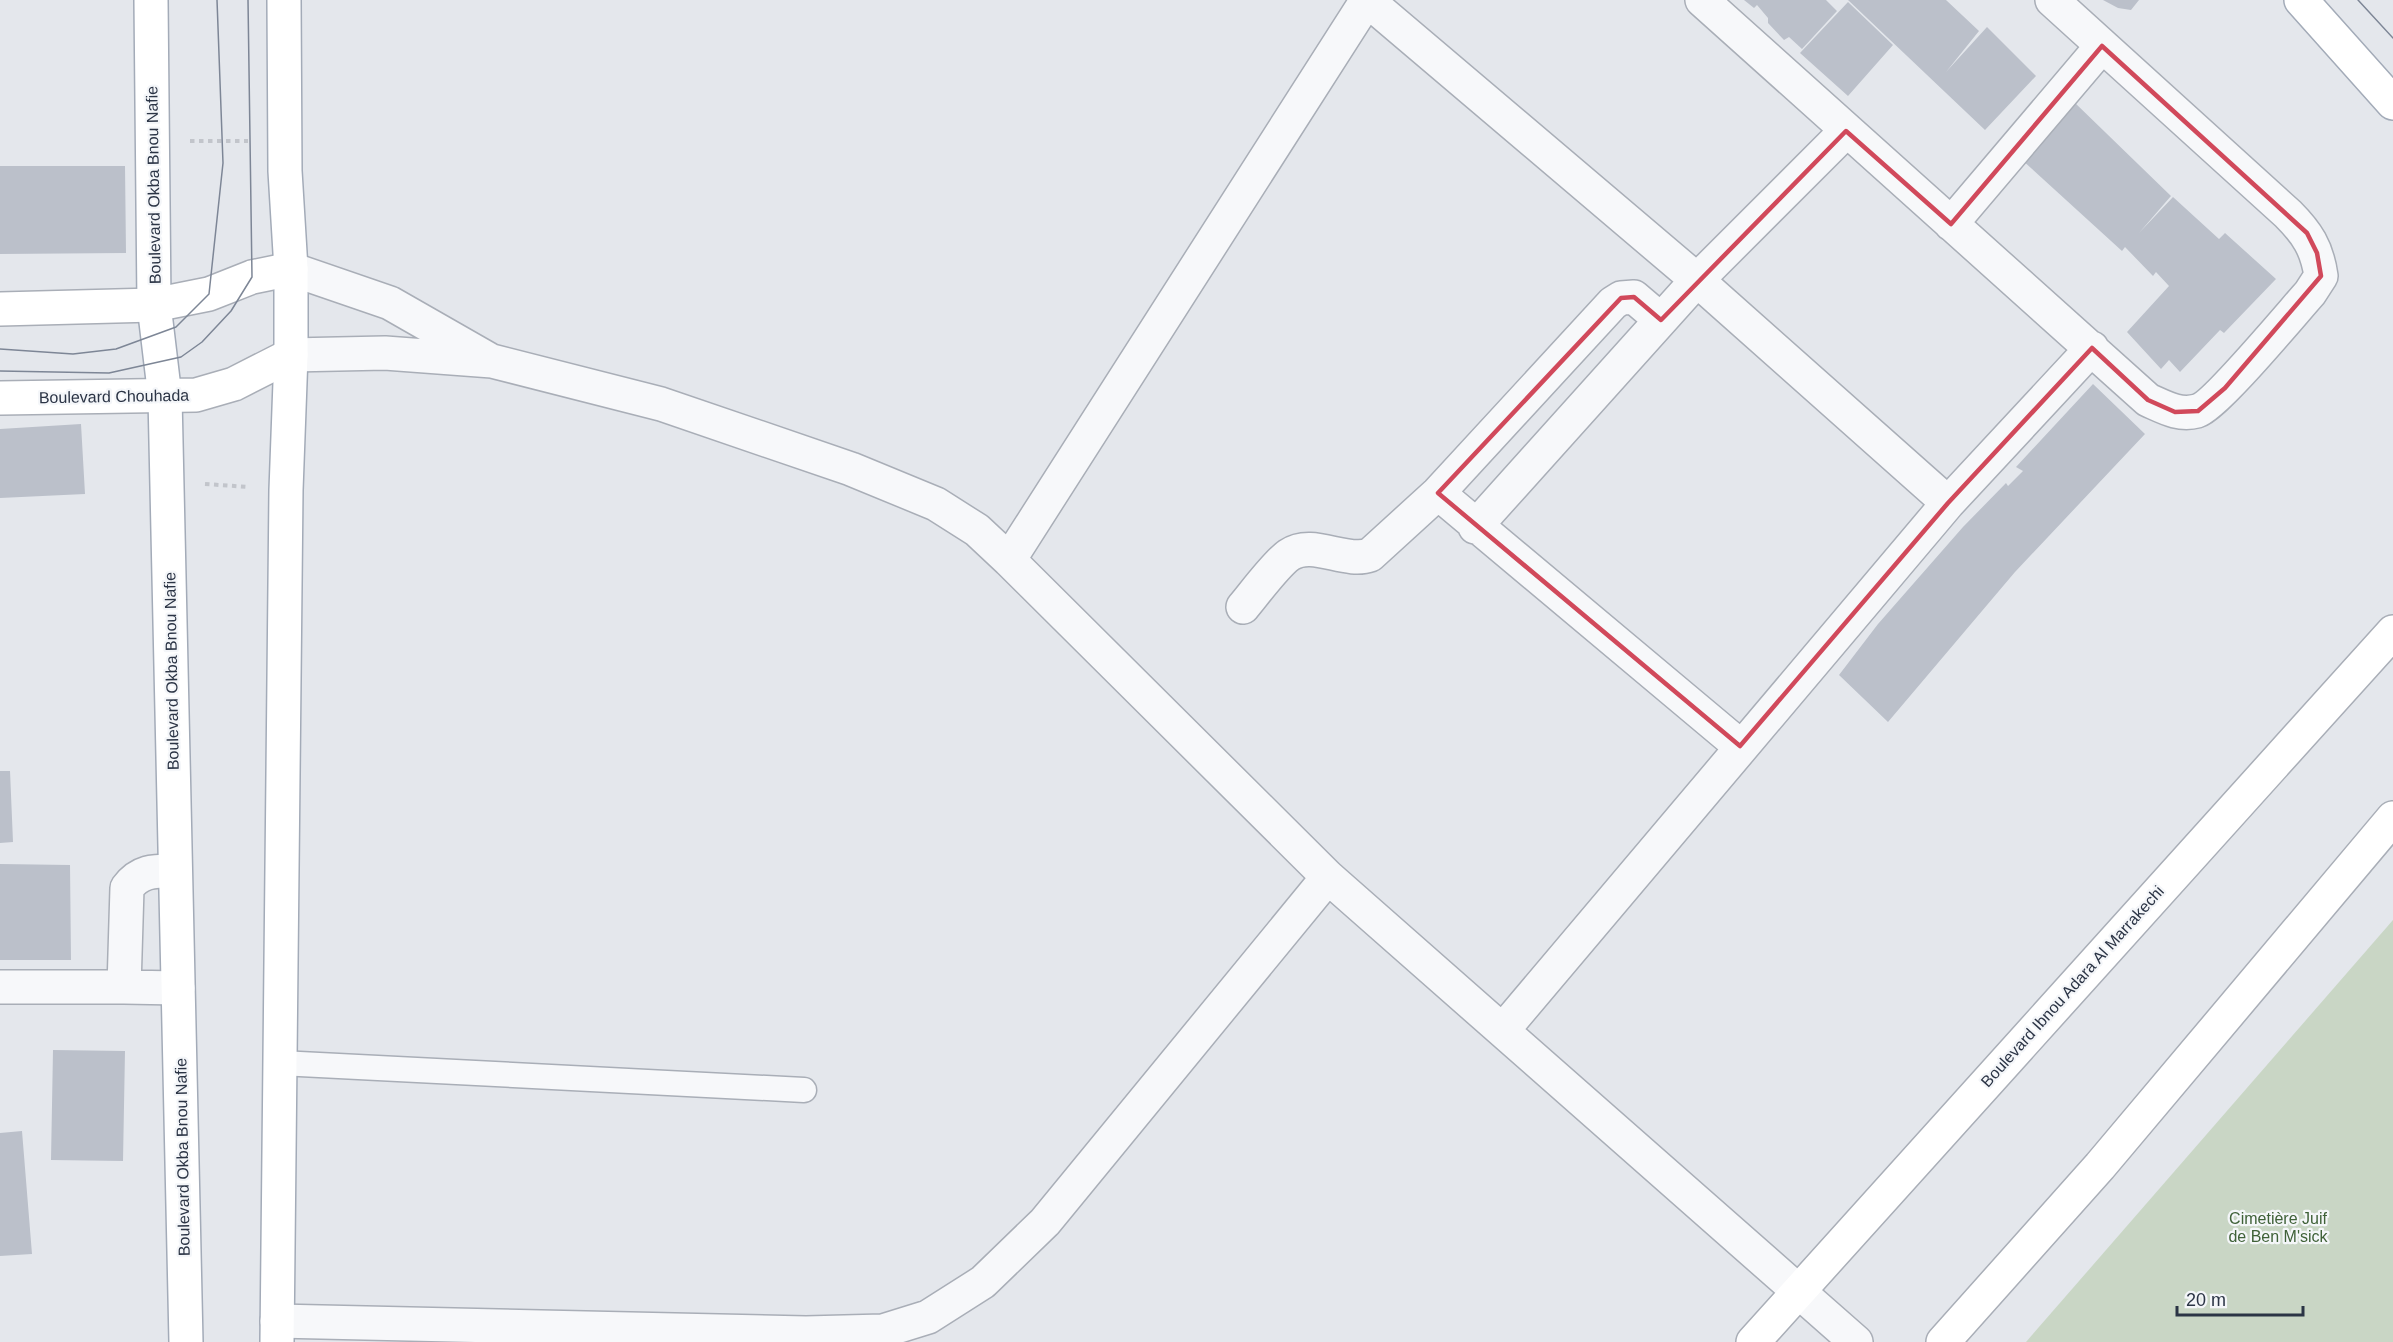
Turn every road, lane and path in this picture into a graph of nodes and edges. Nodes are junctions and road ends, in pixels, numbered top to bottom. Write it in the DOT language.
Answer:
graph roads {
  1 [pos="151,0"];
  2 [pos="284,0"];
  3 [pos="1367,0"];
  4 [pos="1702,0"];
  5 [pos="2052,0"];
  6 [pos="2301,0"];
  7 [pos="2102,46"];
  8 [pos="2393,103"];
  9 [pos="1846,131"];
  10 [pos="153,141"];
  11 [pos="285,141"];
  12 [pos="1951,224"];
  13 [pos="291,269"];
  14 [pos="1697,280"];
  15 [pos="154,305"];
  16 [pos="0,309"];
  17 [pos="1661,320"];
  18 [pos="2092,348"];
  19 [pos="291,355"];
  20 [pos="492,361"];
  21 [pos="0,398"];
  22 [pos="165,398"];
  23 [pos="167,482"];
  24 [pos="285,490"];
  25 [pos="1438,493"];
  26 [pos="1947,503"];
  27 [pos="1476,527"];
  28 [pos="1009,560"];
  29 [pos="1243,607"];
  30 [pos="2393,632"];
  31 [pos="1740,746"];
  32 [pos="2393,818"];
  33 [pos="176,871"];
  34 [pos="1328,877"];
  35 [pos="0,987"];
  36 [pos="124,987"];
  37 [pos="178,988"];
  38 [pos="1503,1030"];
  39 [pos="280,1063"];
  40 [pos="804,1090"];
  41 [pos="1801,1291"];
  42 [pos="277,1332"];
  43 [pos="186,1342"];
  44 [pos="1753,1342"];
  45 [pos="1856,1342"];
  46 [pos="1943,1342"];
  1 -- 10 [label="main road, Boulevard Okba Bnou Nafie"];
  2 -- 11 [label="main road"];
  3 -- 14 [label="street"];
  3 -- 28 [label="street"];
  4 -- 9 [label="street"];
  5 -- 7 [label="street"];
  6 -- 8 [label="main road"];
  7 -- 12 [label="street"];
  7 -- 18 [label="street"];
  9 -- 12 [label="street"];
  9 -- 14 [label="street"];
  10 -- 11 [label="path"];
  10 -- 15 [label="main road, Boulevard Okba Bnou Nafie"];
  11 -- 13 [label="main road"];
  12 -- 18 [label="street"];
  13 -- 15 [label="main road"];
  13 -- 19 [label="main road"];
  13 -- 20 [label="street"];
  14 -- 17 [label="street"];
  14 -- 26 [label="street"];
  15 -- 16 [label="main road"];
  15 -- 22 [label="main road, Boulevard Okba Bnou Nafie"];
  17 -- 25 [label="street"];
  17 -- 27 [label="street"];
  18 -- 26 [label="street"];
  19 -- 20 [label="street"];
  19 -- 22 [label="main road, Boulevard Chouhada"];
  19 -- 24 [label="main road"];
  20 -- 28 [label="street"];
  21 -- 22 [label="main road, Boulevard Chouhada"];
  22 -- 23 [label="main road, Boulevard Okba Bnou Nafie"];
  23 -- 24 [label="path"];
  23 -- 33 [label="main road, Boulevard Okba Bnou Nafie"];
  24 -- 39 [label="main road"];
  25 -- 27 [label="street"];
  25 -- 29 [label="street"];
  26 -- 31 [label="street"];
  27 -- 31 [label="street"];
  28 -- 34 [label="street"];
  30 -- 41 [label="main road, Boulevard Ibnou Adara Al Marrakechi"];
  31 -- 38 [label="street"];
  32 -- 46 [label="main road"];
  33 -- 36 [label="street"];
  33 -- 37 [label="main road, Boulevard Okba Bnou Nafie"];
  34 -- 38 [label="street"];
  34 -- 42 [label="street"];
  35 -- 36 [label="street"];
  36 -- 37 [label="street"];
  37 -- 43 [label="main road, Boulevard Okba Bnou Nafie"];
  38 -- 41 [label="street"];
  39 -- 40 [label="lane"];
  39 -- 42 [label="main road"];
  41 -- 44 [label="main road, Boulevard Ibnou Adara Al Marrakechi"];
  41 -- 45 [label="street"];
}
